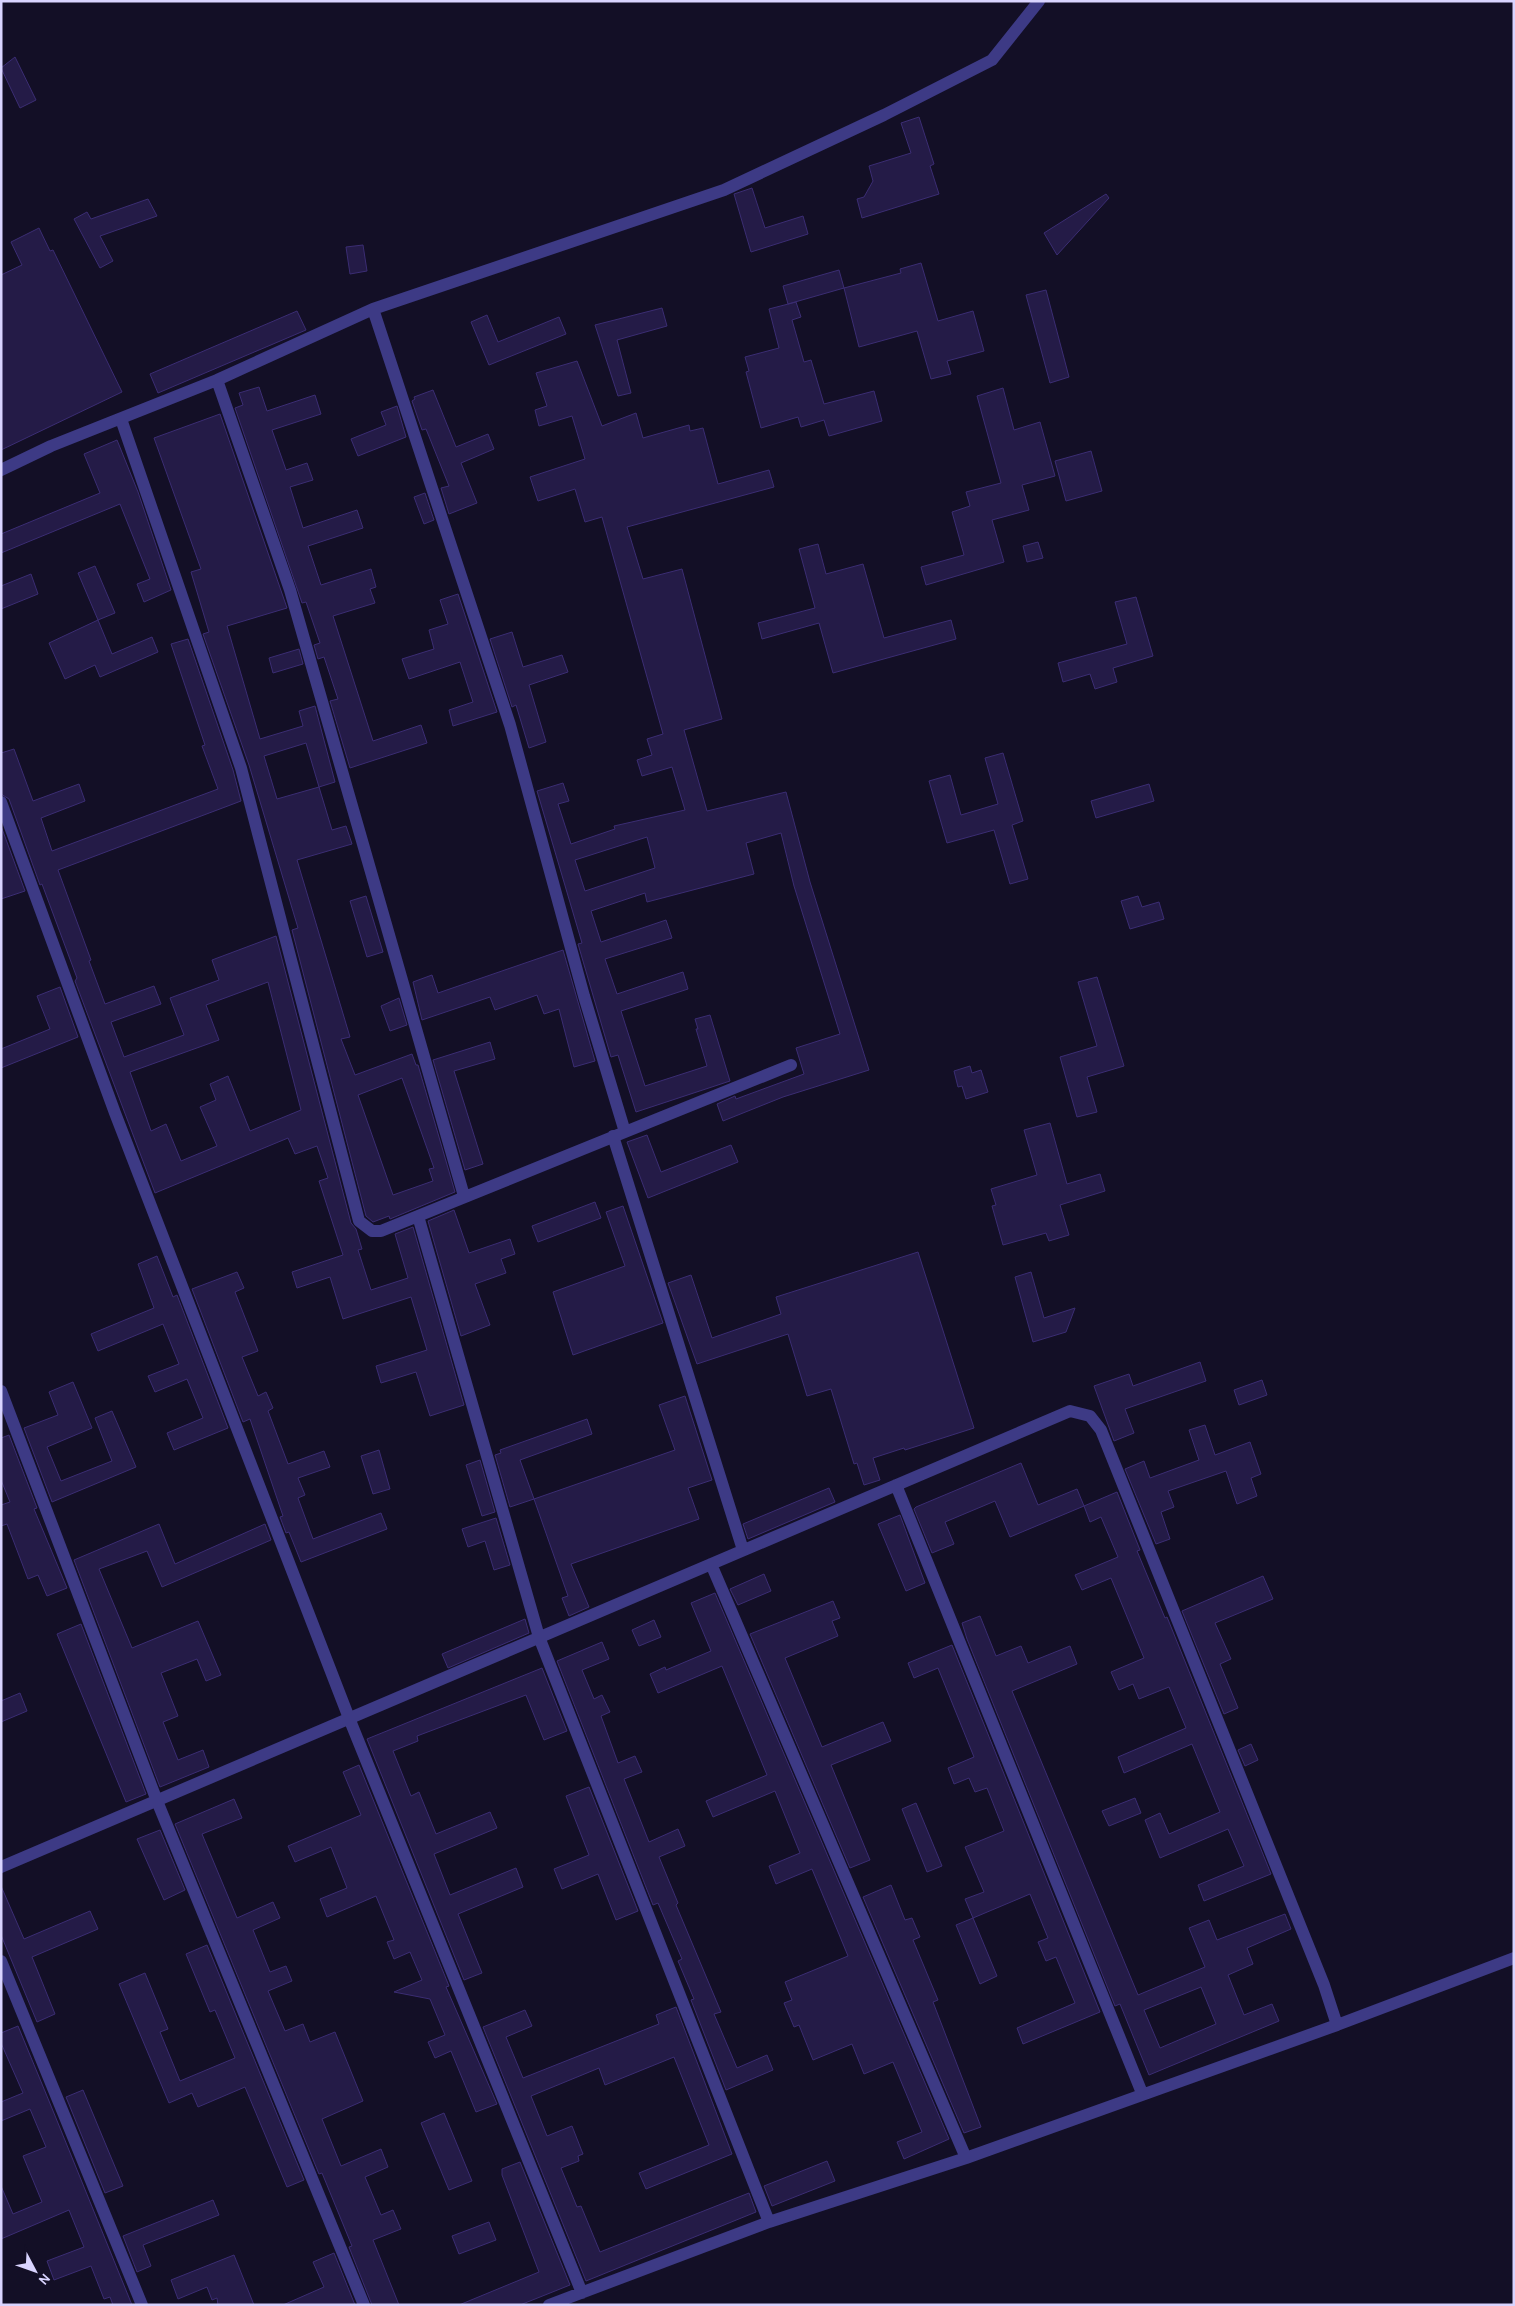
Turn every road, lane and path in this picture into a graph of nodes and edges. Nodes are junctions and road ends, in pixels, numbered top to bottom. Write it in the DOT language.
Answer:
graph roads {
  1 [pos="1040,1"];
  2 [pos="372,310"];
  3 [pos="216,380"];
  4 [pos="121,419"];
  5 [pos="1,470"];
  6 [pos="1,802"];
  7 [pos="791,1065"];
  8 [pos="625,1132"];
  9 [pos="613,1136"];
  10 [pos="464,1196"];
  11 [pos="418,1216"];
  12 [pos="1,1391"];
  13 [pos="896,1485"];
  14 [pos="743,1550"];
  15 [pos="711,1564"];
  16 [pos="539,1637"];
  17 [pos="349,1718"];
  18 [pos="157,1801"];
  19 [pos="1,1867"];
  20 [pos="1514,1958"];
  21 [pos="1,1961"];
  22 [pos="1337,2025"];
  23 [pos="1142,2093"];
  24 [pos="966,2158"];
  25 [pos="769,2222"];
  26 [pos="582,2293"];
  27 [pos="142,2305"];
  28 [pos="364,2305"];
  29 [pos="549,2305"];
  1 -- 2 [label="street"];
  2 -- 3 [label="street"];
  2 -- 8 [label="street"];
  3 -- 4 [label="street"];
  3 -- 10 [label="street"];
  4 -- 5 [label="street"];
  4 -- 11 [label="street"];
  6 -- 17 [label="street"];
  7 -- 8 [label="street"];
  8 -- 9 [label="street"];
  9 -- 10 [label="street"];
  9 -- 14 [label="street"];
  10 -- 11 [label="street"];
  11 -- 16 [label="street"];
  12 -- 18 [label="street"];
  13 -- 14 [label="street"];
  13 -- 22 [label="street"];
  13 -- 23 [label="street"];
  14 -- 15 [label="street"];
  15 -- 16 [label="street"];
  15 -- 24 [label="street"];
  16 -- 17 [label="street"];
  16 -- 25 [label="street"];
  17 -- 18 [label="street"];
  17 -- 26 [label="street"];
  18 -- 19 [label="street"];
  18 -- 28 [label="street"];
  20 -- 22 [label="street"];
  21 -- 27 [label="street"];
  22 -- 23 [label="street"];
  23 -- 24 [label="street"];
  24 -- 25 [label="street"];
  25 -- 26 [label="street"];
  26 -- 29 [label="street"];
}
